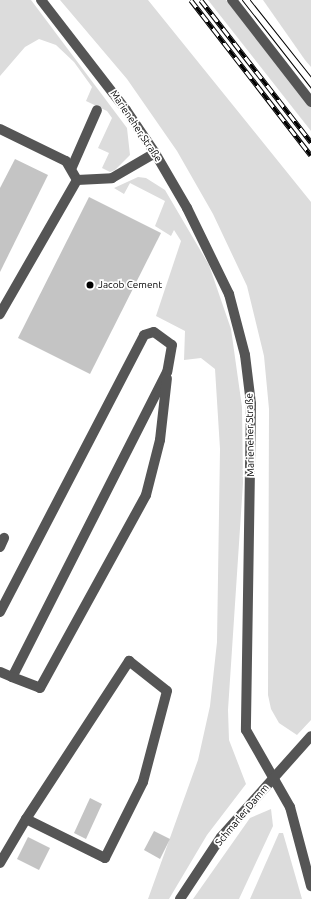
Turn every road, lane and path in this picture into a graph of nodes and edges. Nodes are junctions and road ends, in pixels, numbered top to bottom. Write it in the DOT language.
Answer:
graph roads {
  1 [pos="41,0"];
  2 [pos="232,0"];
  3 [pos="311,102"];
  4 [pos="98,110"];
  5 [pos="0,129"];
  6 [pos="155,153"];
  7 [pos="72,167"];
  8 [pos="77,180"];
  9 [pos="0,314"];
  10 [pos="168,372"];
  11 [pos="0,612"];
  12 [pos="0,672"];
  13 [pos="12,677"];
  14 [pos="311,736"];
  15 [pos="274,776"];
  16 [pos="26,819"];
  17 [pos="0,863"];
  18 [pos="311,886"];
  19 [pos="180,899"];
  1 -- 6 [label="street, Marieneher Straße"];
  2 -- 3 [label="street"];
  4 -- 7 [label="street"];
  5 -- 7 [label="street"];
  6 -- 8 [label="street"];
  6 -- 15 [label="street, Marieneher Straße"];
  7 -- 8 [label="street"];
  8 -- 9 [label="street"];
  10 -- 11 [label="street"];
  10 -- 13 [label="street"];
  10 -- 13 [label="street"];
  12 -- 13 [label="street"];
  14 -- 15 [label="street, Schmarler Damm"];
  15 -- 18 [label="street, Marieneher Straße"];
  15 -- 19 [label="street, Schmarler Damm"];
  16 -- 16 [label="street"];
  16 -- 17 [label="street"];
}
